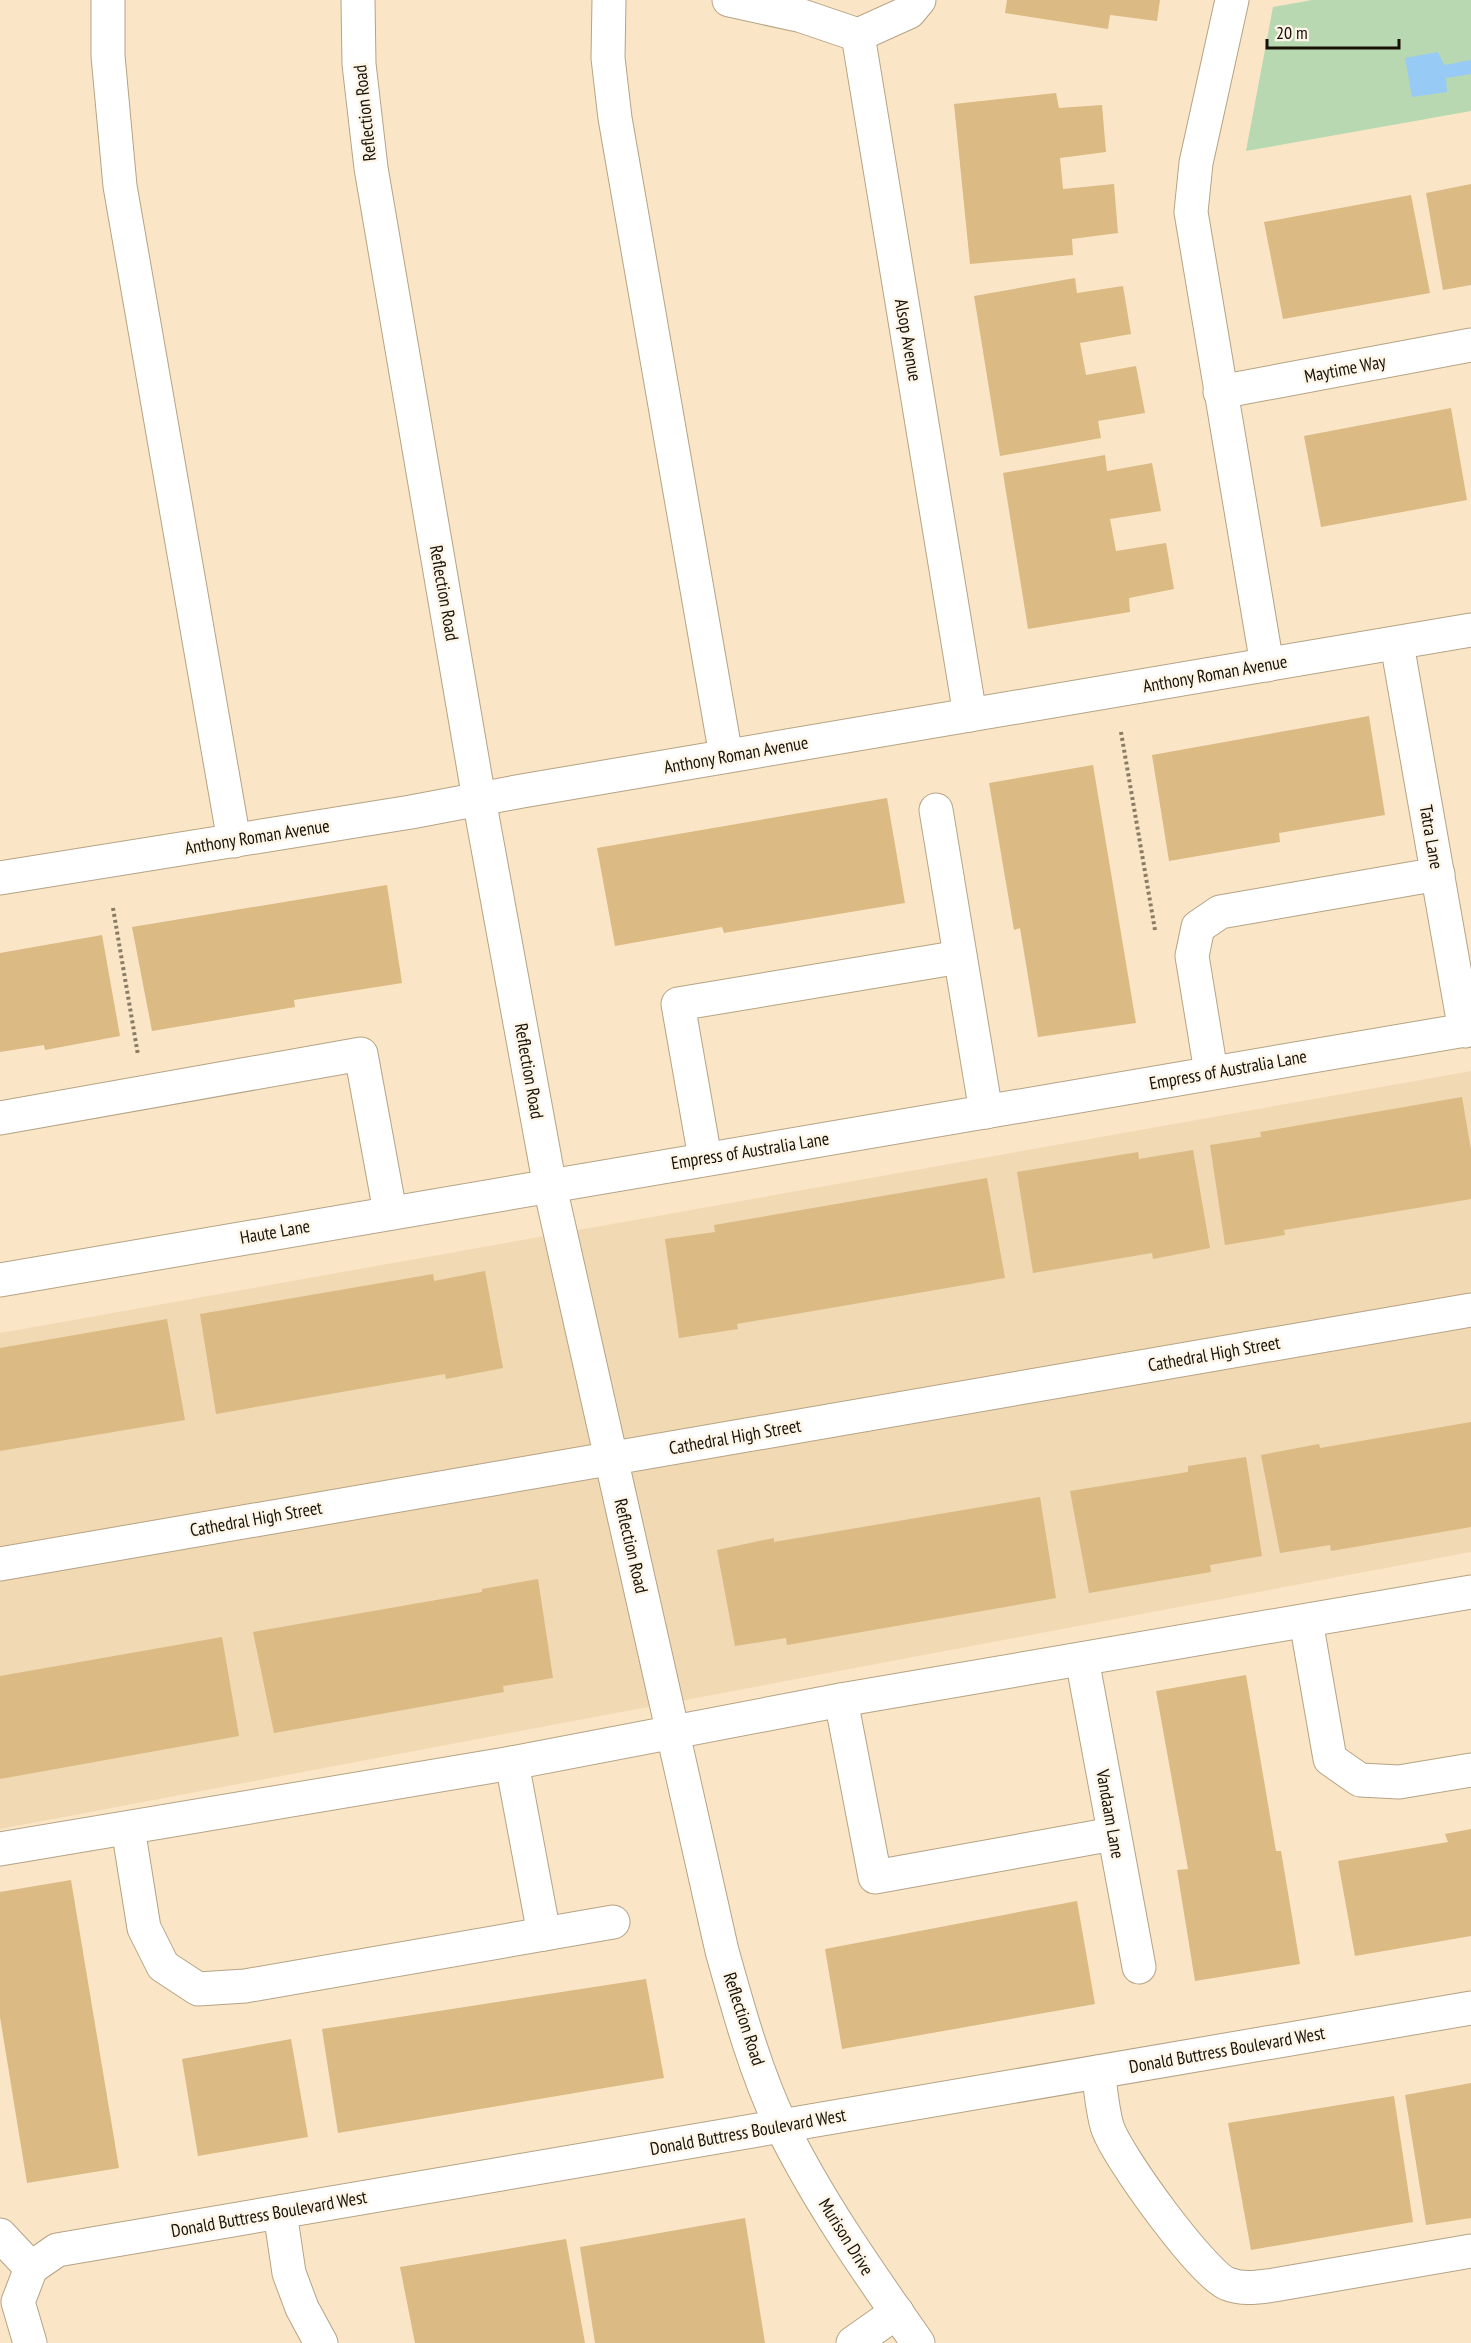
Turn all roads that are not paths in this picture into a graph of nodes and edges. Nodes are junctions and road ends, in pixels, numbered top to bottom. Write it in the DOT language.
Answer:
graph roads {
  1 [pos="108,0"];
  2 [pos="358,0"];
  3 [pos="609,0"];
  4 [pos="729,0"];
  5 [pos="919,0"];
  6 [pos="1232,0"];
  7 [pos="858,35"];
  8 [pos="1471,345"];
  9 [pos="1220,392"];
  10 [pos="1471,630"];
  11 [pos="1397,644"];
  12 [pos="1267,665"];
  13 [pos="970,715"];
  14 [pos="726,756"];
  15 [pos="479,799"];
  16 [pos="936,810"];
  17 [pos="234,841"];
  18 [pos="1438,874"];
  19 [pos="0,878"];
  20 [pos="960,957"];
  21 [pos="1468,1030"];
  22 [pos="1211,1072"];
  23 [pos="986,1113"];
  24 [pos="0,1118"];
  25 [pos="705,1158"];
  26 [pos="550,1187"];
  27 [pos="390,1212"];
  28 [pos="0,1280"];
  29 [pos="1471,1310"];
  30 [pos="611,1458"];
  31 [pos="0,1564"];
  32 [pos="1471,1592"];
  33 [pos="1306,1621"];
  34 [pos="1082,1659"];
  35 [pos="841,1700"];
  36 [pos="673,1732"];
  37 [pos="512,1763"];
  38 [pos="1471,1770"];
  39 [pos="128,1828"];
  40 [pos="1113,1833"];
  41 [pos="0,1849"];
  42 [pos="613,1922"];
  43 [pos="544,1934"];
  44 [pos="1139,1967"];
  45 [pos="1471,2008"];
  46 [pos="1098,2072"];
  47 [pos="782,2126"];
  48 [pos="280,2212"];
  49 [pos="0,2235"];
  50 [pos="1471,2251"];
  51 [pos="30,2268"];
  52 [pos="897,2313"];
  53 [pos="30,2343"];
  54 [pos="321,2343"];
  55 [pos="853,2343"];
  56 [pos="918,2343"];
  1 -- 17 [label="street"];
  2 -- 15 [label="street, Reflection Road"];
  3 -- 14 [label="street"];
  4 -- 7 [label="street"];
  5 -- 7 [label="street"];
  6 -- 9 [label="street"];
  7 -- 13 [label="street, Alsop Avenue"];
  8 -- 9 [label="street, Maytime Way"];
  9 -- 12 [label="street"];
  10 -- 11 [label="street, Anthony Roman Avenue"];
  11 -- 12 [label="street, Anthony Roman Avenue"];
  11 -- 18 [label="street, Tatra Lane"];
  12 -- 13 [label="street, Anthony Roman Avenue"];
  13 -- 14 [label="street, Anthony Roman Avenue"];
  14 -- 15 [label="street, Anthony Roman Avenue"];
  15 -- 17 [label="street, Anthony Roman Avenue"];
  15 -- 26 [label="street, Reflection Road"];
  16 -- 20 [label="street"];
  17 -- 19 [label="street, Anthony Roman Avenue"];
  18 -- 21 [label="street, Tatra Lane"];
  18 -- 22 [label="street"];
  20 -- 23 [label="street"];
  20 -- 25 [label="street"];
  21 -- 22 [label="street, Empress of Australia Lane"];
  22 -- 23 [label="street, Empress of Australia Lane"];
  23 -- 25 [label="street, Empress of Australia Lane"];
  24 -- 27 [label="street"];
  25 -- 26 [label="street, Empress of Australia Lane"];
  26 -- 27 [label="street, Haute Lane"];
  26 -- 30 [label="street, Reflection Road"];
  27 -- 28 [label="street, Haute Lane"];
  29 -- 30 [label="street, Cathedral High Street"];
  30 -- 31 [label="street, Cathedral High Street"];
  30 -- 36 [label="street, Reflection Road"];
  32 -- 33 [label="street"];
  33 -- 34 [label="street"];
  33 -- 38 [label="street"];
  34 -- 35 [label="street"];
  34 -- 40 [label="street, Vandaam Lane"];
  35 -- 36 [label="street"];
  35 -- 40 [label="street"];
  36 -- 37 [label="street"];
  36 -- 47 [label="street, Reflection Road"];
  37 -- 39 [label="street"];
  37 -- 43 [label="street"];
  39 -- 41 [label="street"];
  39 -- 43 [label="street"];
  40 -- 44 [label="street, Vandaam Lane"];
  42 -- 43 [label="street"];
  45 -- 46 [label="street, Donald Buttress Boulevard West"];
  46 -- 47 [label="street, Donald Buttress Boulevard West"];
  46 -- 50 [label="street"];
  47 -- 48 [label="street, Donald Buttress Boulevard West"];
  47 -- 52 [label="street, Murison Drive"];
  48 -- 51 [label="street, Donald Buttress Boulevard West"];
  48 -- 54 [label="street"];
  49 -- 51 [label="street"];
  51 -- 53 [label="street"];
  52 -- 55 [label="street"];
  52 -- 56 [label="street, Murison Drive"];
}
